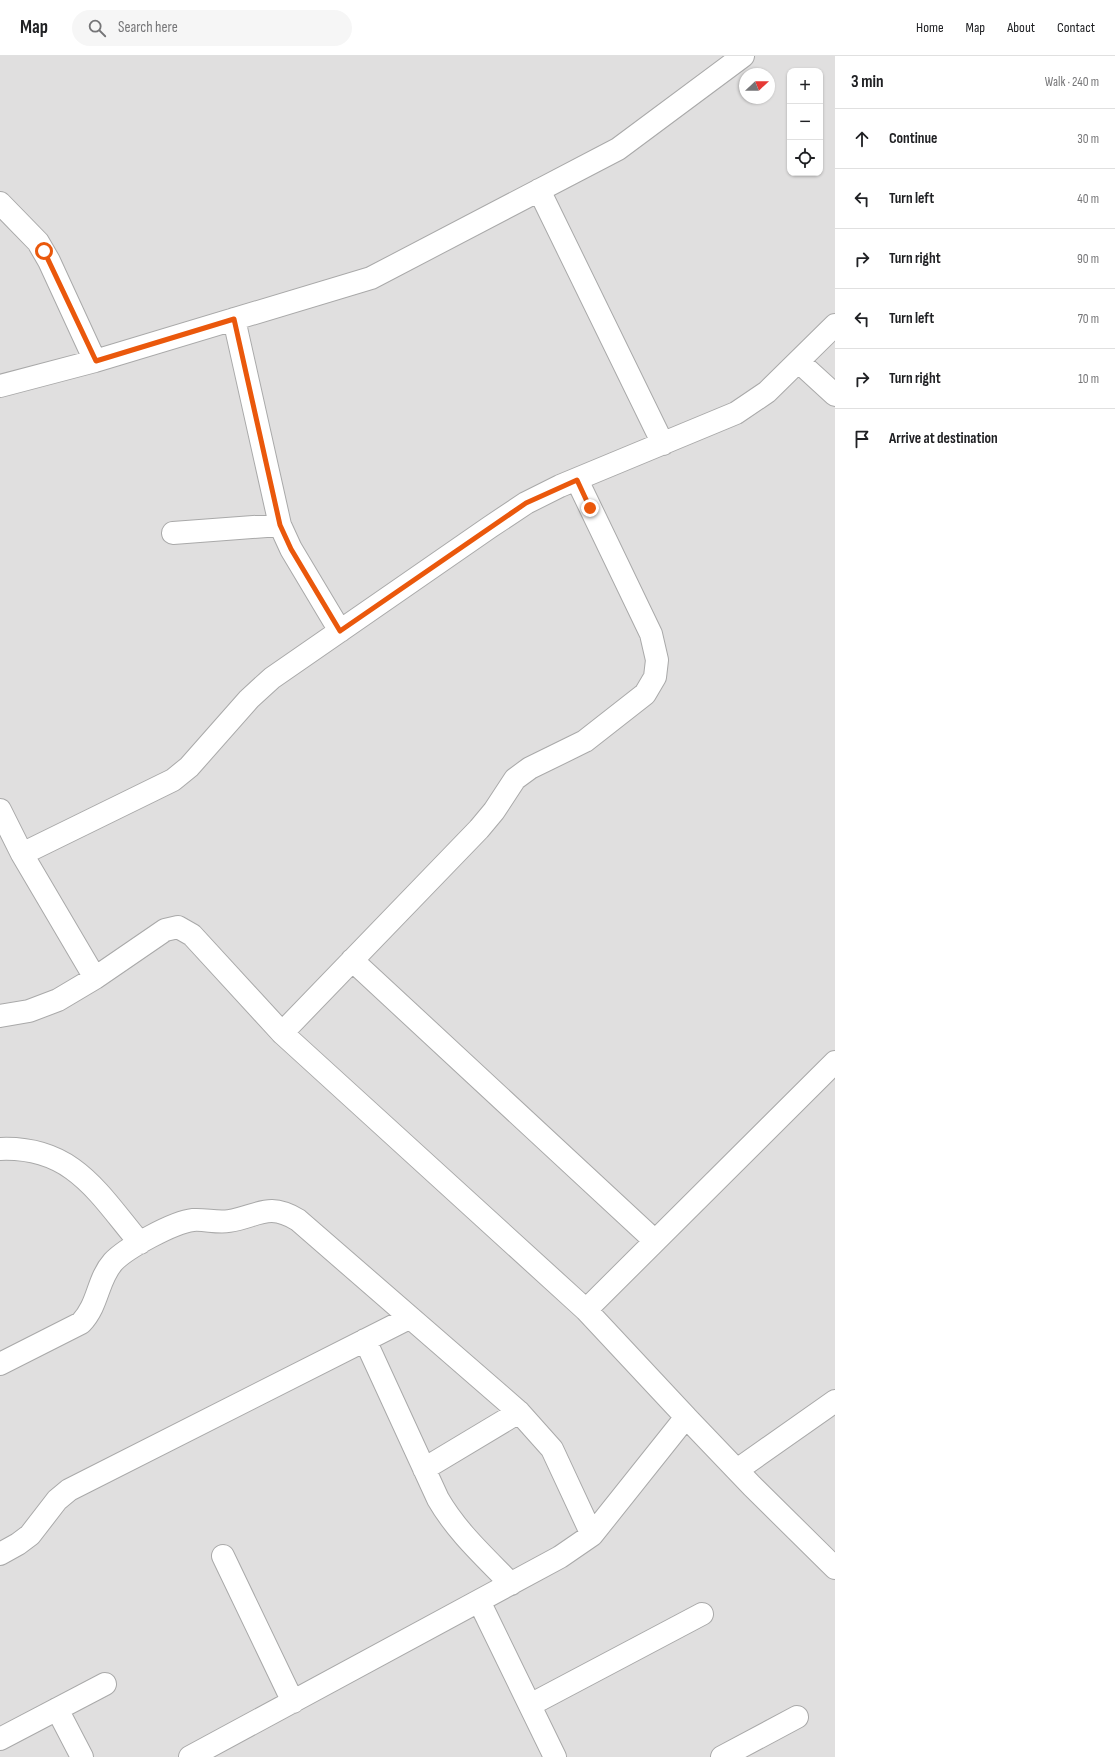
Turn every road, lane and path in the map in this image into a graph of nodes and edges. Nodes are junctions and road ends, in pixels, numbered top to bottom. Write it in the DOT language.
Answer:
graph roads {
  1 [pos="743,56"];
  2 [pos="539,190"];
  3 [pos="0,203"];
  4 [pos="234,319"];
  5 [pos="835,325"];
  6 [pos="96,361"];
  7 [pos="799,362"];
  8 [pos="0,386"];
  9 [pos="835,395"];
  10 [pos="663,444"];
  11 [pos="577,480"];
  12 [pos="280,525"];
  13 [pos="173,533"];
  14 [pos="340,631"];
  15 [pos="0,810"];
  16 [pos="22,854"];
  17 [pos="352,960"];
  18 [pos="95,978"];
  19 [pos="0,1016"];
  20 [pos="282,1033"];
  21 [pos="835,1062"];
  22 [pos="0,1149"];
  23 [pos="655,1241"];
  24 [pos="140,1243"];
  25 [pos="586,1310"];
  26 [pos="409,1318"];
  27 [pos="365,1340"];
  28 [pos="0,1364"];
  29 [pos="835,1401"];
  30 [pos="519,1412"];
  31 [pos="686,1417"];
  32 [pos="424,1468"];
  33 [pos="737,1470"];
  34 [pos="592,1535"];
  35 [pos="0,1554"];
  36 [pos="223,1556"];
  37 [pos="835,1568"];
  38 [pos="511,1584"];
  39 [pos="479,1601"];
  40 [pos="702,1614"];
  41 [pos="105,1684"];
  42 [pos="293,1702"];
  43 [pos="530,1705"];
  44 [pos="57,1708"];
  45 [pos="797,1717"];
  46 [pos="0,1739"];
  47 [pos="82,1757"];
  48 [pos="190,1757"];
  49 [pos="556,1757"];
  50 [pos="722,1757"];
  1 -- 2 [label="street"];
  2 -- 4 [label="street"];
  2 -- 10 [label="street"];
  3 -- 6 [label="street"];
  4 -- 6 [label="street"];
  4 -- 12 [label="street"];
  5 -- 7 [label="street"];
  6 -- 8 [label="street"];
  7 -- 9 [label="street"];
  7 -- 10 [label="street"];
  10 -- 11 [label="street"];
  11 -- 14 [label="street"];
  11 -- 17 [label="street"];
  12 -- 13 [label="street"];
  12 -- 14 [label="street"];
  14 -- 16 [label="street"];
  15 -- 16 [label="street"];
  16 -- 18 [label="street"];
  17 -- 20 [label="street"];
  17 -- 23 [label="street"];
  18 -- 19 [label="street"];
  18 -- 20 [label="street"];
  20 -- 25 [label="street"];
  21 -- 23 [label="street"];
  22 -- 24 [label="street"];
  23 -- 25 [label="street"];
  24 -- 26 [label="street"];
  24 -- 28 [label="street"];
  25 -- 31 [label="street"];
  26 -- 27 [label="street"];
  26 -- 30 [label="street"];
  27 -- 32 [label="street"];
  27 -- 35 [label="street"];
  29 -- 33 [label="street"];
  30 -- 32 [label="street"];
  30 -- 34 [label="street"];
  31 -- 33 [label="street"];
  31 -- 34 [label="street"];
  32 -- 38 [label="street"];
  33 -- 37 [label="street"];
  34 -- 38 [label="street"];
  36 -- 42 [label="street"];
  38 -- 39 [label="street"];
  39 -- 42 [label="street"];
  39 -- 43 [label="street"];
  40 -- 43 [label="street"];
  41 -- 44 [label="street"];
  42 -- 48 [label="street"];
  43 -- 49 [label="street"];
  44 -- 46 [label="street"];
  44 -- 47 [label="street"];
  45 -- 50 [label="street"];
}
